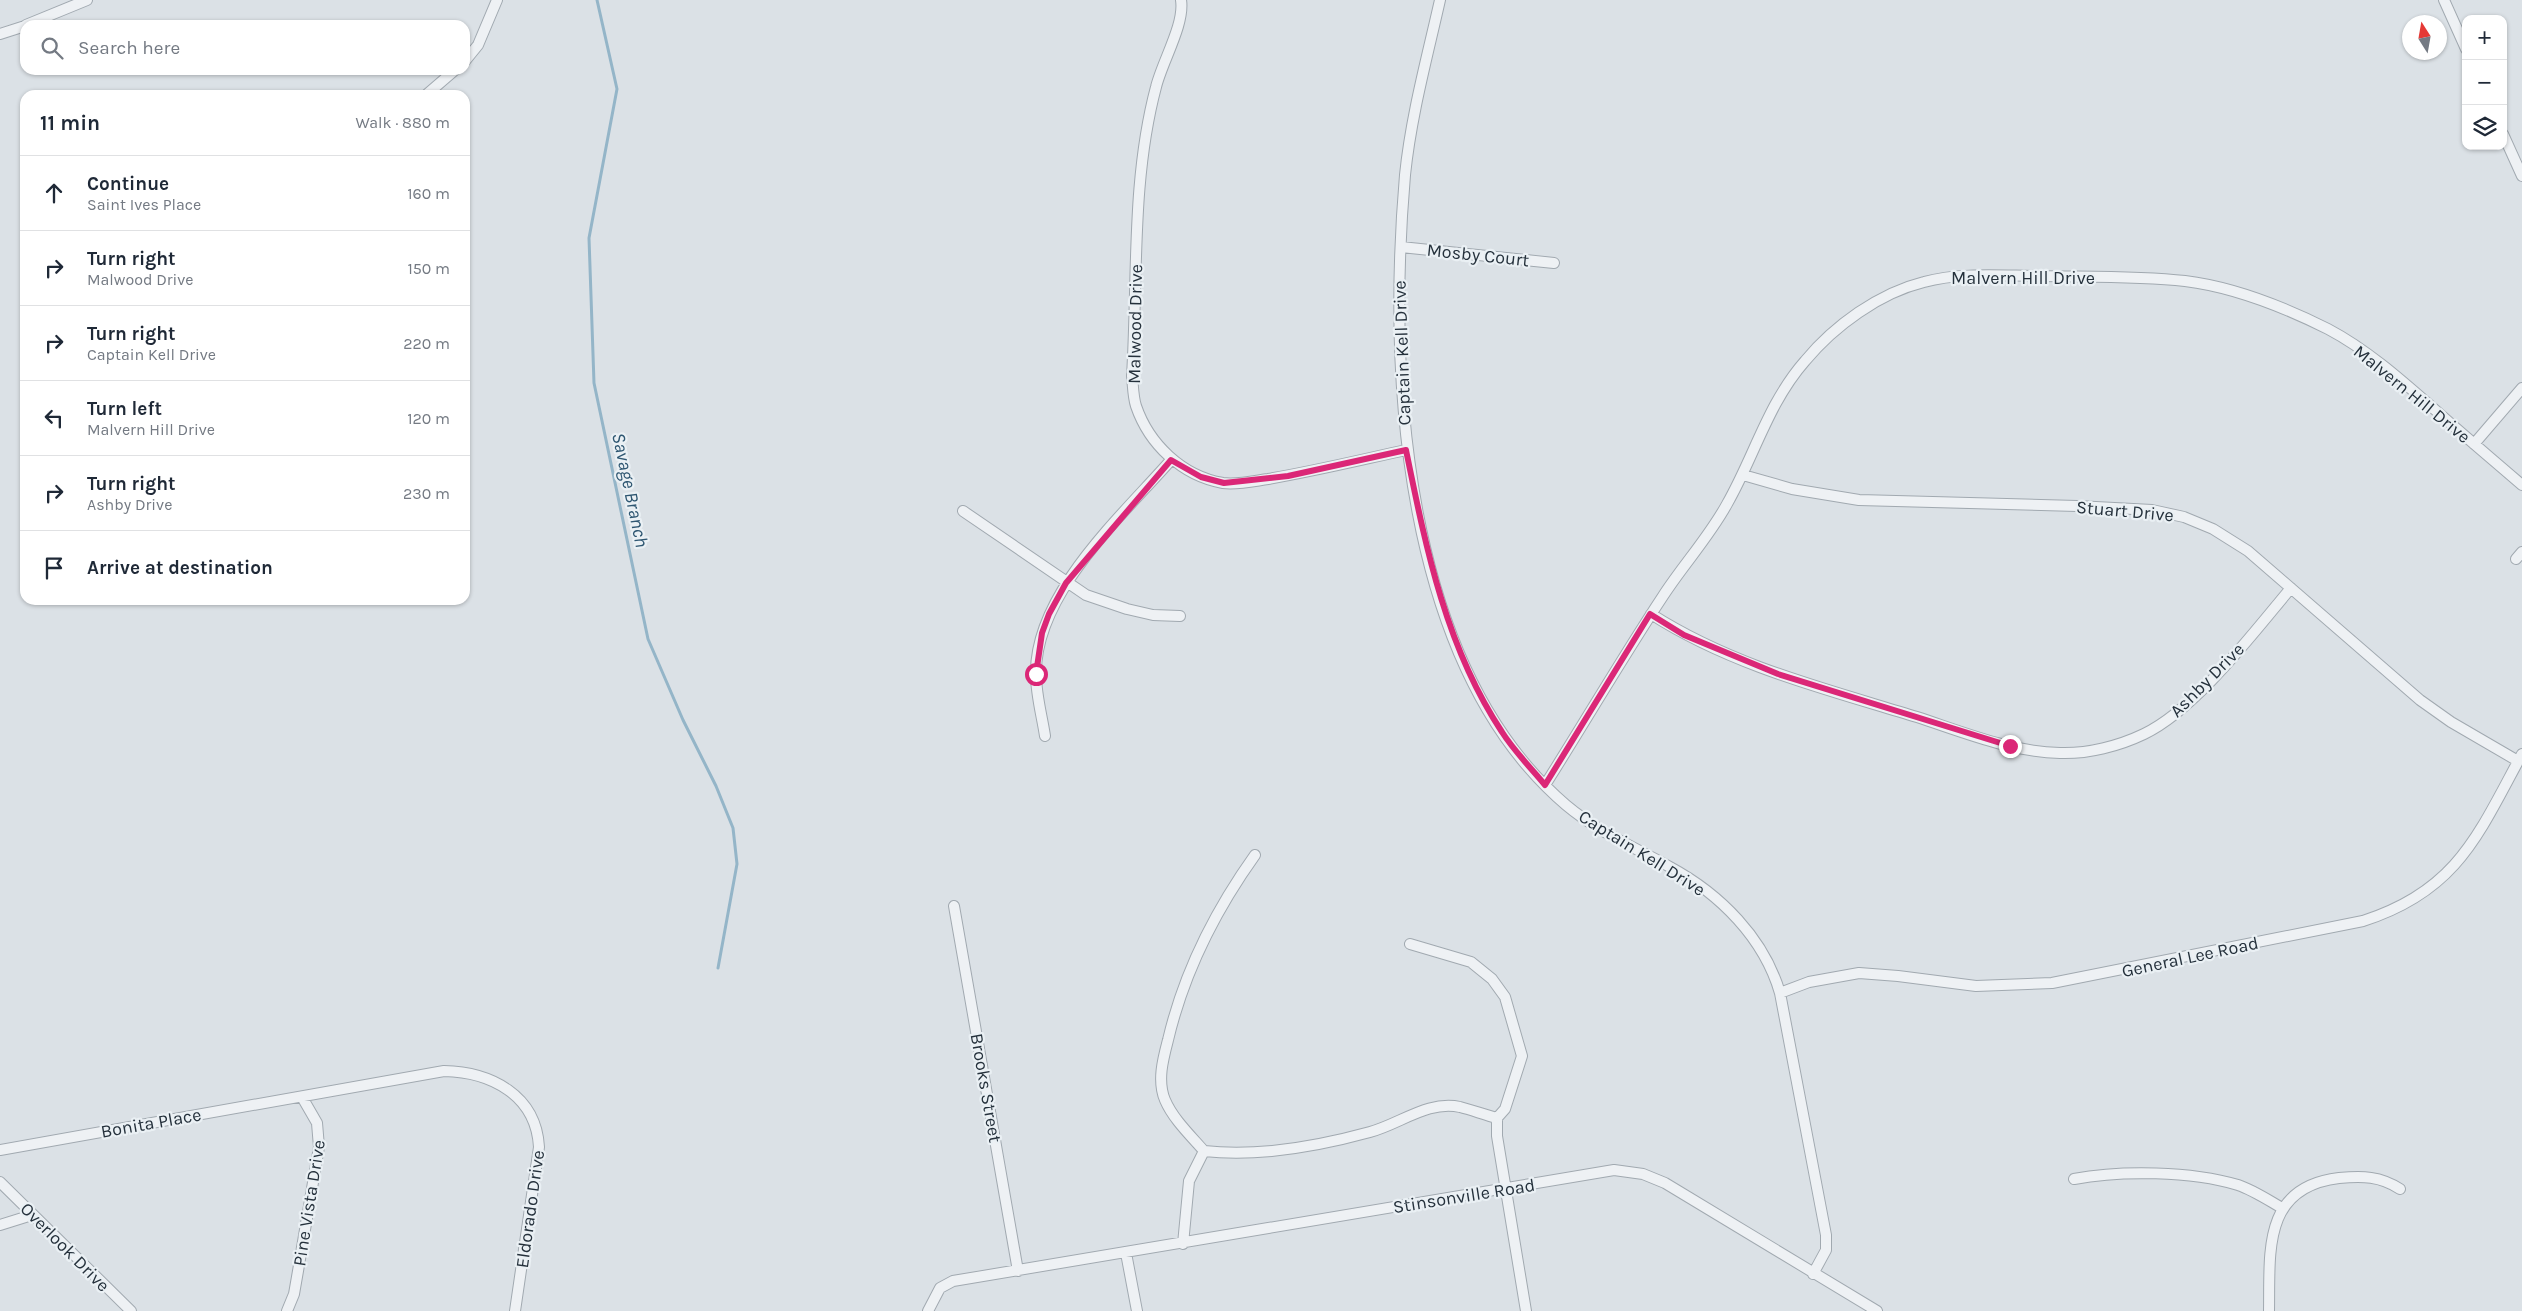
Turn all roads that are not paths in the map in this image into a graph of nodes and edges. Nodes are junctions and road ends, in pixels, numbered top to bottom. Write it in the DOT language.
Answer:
graph roads {
  1 [pos="87,0"];
  2 [pos="496,0"];
  3 [pos="1181,0"];
  4 [pos="1440,0"];
  5 [pos="2444,0"];
  6 [pos="38,20"];
  7 [pos="20,27"];
  8 [pos="0,34"];
  9 [pos="2462,40"];
  10 [pos="470,53"];
  11 [pos="449,75"];
  12 [pos="432,90"];
  13 [pos="2507,143"];
  14 [pos="2522,176"];
  15 [pos="1402,247"];
  16 [pos="1554,263"];
  17 [pos="2522,388"];
  18 [pos="2474,444"];
  19 [pos="1406,450"];
  20 [pos="1171,460"];
  21 [pos="1743,475"];
  22 [pos="2522,485"];
  23 [pos="963,511"];
  24 [pos="1066,583"];
  25 [pos="2291,588"];
  26 [pos="1650,614"];
  27 [pos="1180,616"];
  28 [pos="1045,736"];
  29 [pos="2520,758"];
  30 [pos="1545,785"];
  31 [pos="1255,855"];
  32 [pos="954,906"];
  33 [pos="1410,944"];
  34 [pos="1780,993"];
  35 [pos="302,1097"];
  36 [pos="1497,1118"];
  37 [pos="0,1150"];
  38 [pos="1204,1151"];
  39 [pos="2074,1179"];
  40 [pos="0,1182"];
  41 [pos="1505,1189"];
  42 [pos="2400,1189"];
  43 [pos="2282,1208"];
  44 [pos="32,1215"];
  45 [pos="0,1225"];
  46 [pos="1183,1244"];
  47 [pos="1126,1253"];
  48 [pos="1018,1271"];
  49 [pos="1813,1274"];
  50 [pos="131,1311"];
  51 [pos="287,1311"];
  52 [pos="515,1311"];
  53 [pos="928,1311"];
  54 [pos="1137,1311"];
  55 [pos="1526,1311"];
  56 [pos="1877,1311"];
  57 [pos="2269,1311"];
  1 -- 6 [label="street"];
  2 -- 10 [label="street"];
  3 -- 20 [label="street, Malwood Drive"];
  4 -- 15 [label="street, Captain Kell Drive"];
  5 -- 9 [label="street"];
  7 -- 8 [label="street"];
  11 -- 12 [label="street"];
  13 -- 14 [label="street"];
  15 -- 16 [label="street, Mosby Court"];
  15 -- 19 [label="street, Captain Kell Drive"];
  17 -- 18 [label="street"];
  18 -- 21 [label="street, Malvern Hill Drive"];
  18 -- 22 [label="street, Malvern Hill Drive"];
  19 -- 20 [label="street, Malwood Drive"];
  19 -- 30 [label="street, Captain Kell Drive"];
  20 -- 24 [label="street"];
  21 -- 25 [label="street, Stuart Drive"];
  21 -- 26 [label="street, Malvern Hill Drive"];
  23 -- 24 [label="street"];
  24 -- 27 [label="street"];
  24 -- 28 [label="street"];
  25 -- 26 [label="street, Ashby Drive"];
  25 -- 29 [label="street, Stuart Drive"];
  26 -- 30 [label="street, Malvern Hill Drive"];
  29 -- 34 [label="street, General Lee Road"];
  30 -- 34 [label="street, Captain Kell Drive"];
  31 -- 38 [label="street"];
  32 -- 48 [label="street, Brooks Street"];
  33 -- 36 [label="street"];
  34 -- 49 [label="street, Captain Kell Drive"];
  35 -- 37 [label="street, Bonita Place"];
  35 -- 51 [label="street, Pine Vista Drive"];
  35 -- 52 [label="street, Eldorado Drive"];
  36 -- 38 [label="street"];
  36 -- 41 [label="street"];
  38 -- 46 [label="street"];
  39 -- 43 [label="street"];
  40 -- 44 [label="street, Overlook Drive"];
  41 -- 46 [label="street, Stinsonville Road"];
  41 -- 49 [label="street, Stinsonville Road"];
  41 -- 55 [label="street"];
  42 -- 43 [label="street"];
  43 -- 57 [label="street"];
  44 -- 45 [label="street"];
  44 -- 50 [label="street, Overlook Drive"];
  46 -- 47 [label="street, Stinsonville Road"];
  47 -- 48 [label="street, Stinsonville Road"];
  47 -- 54 [label="street"];
  48 -- 53 [label="street, Stinsonville Road"];
  49 -- 56 [label="street, Stinsonville Road"];
}
